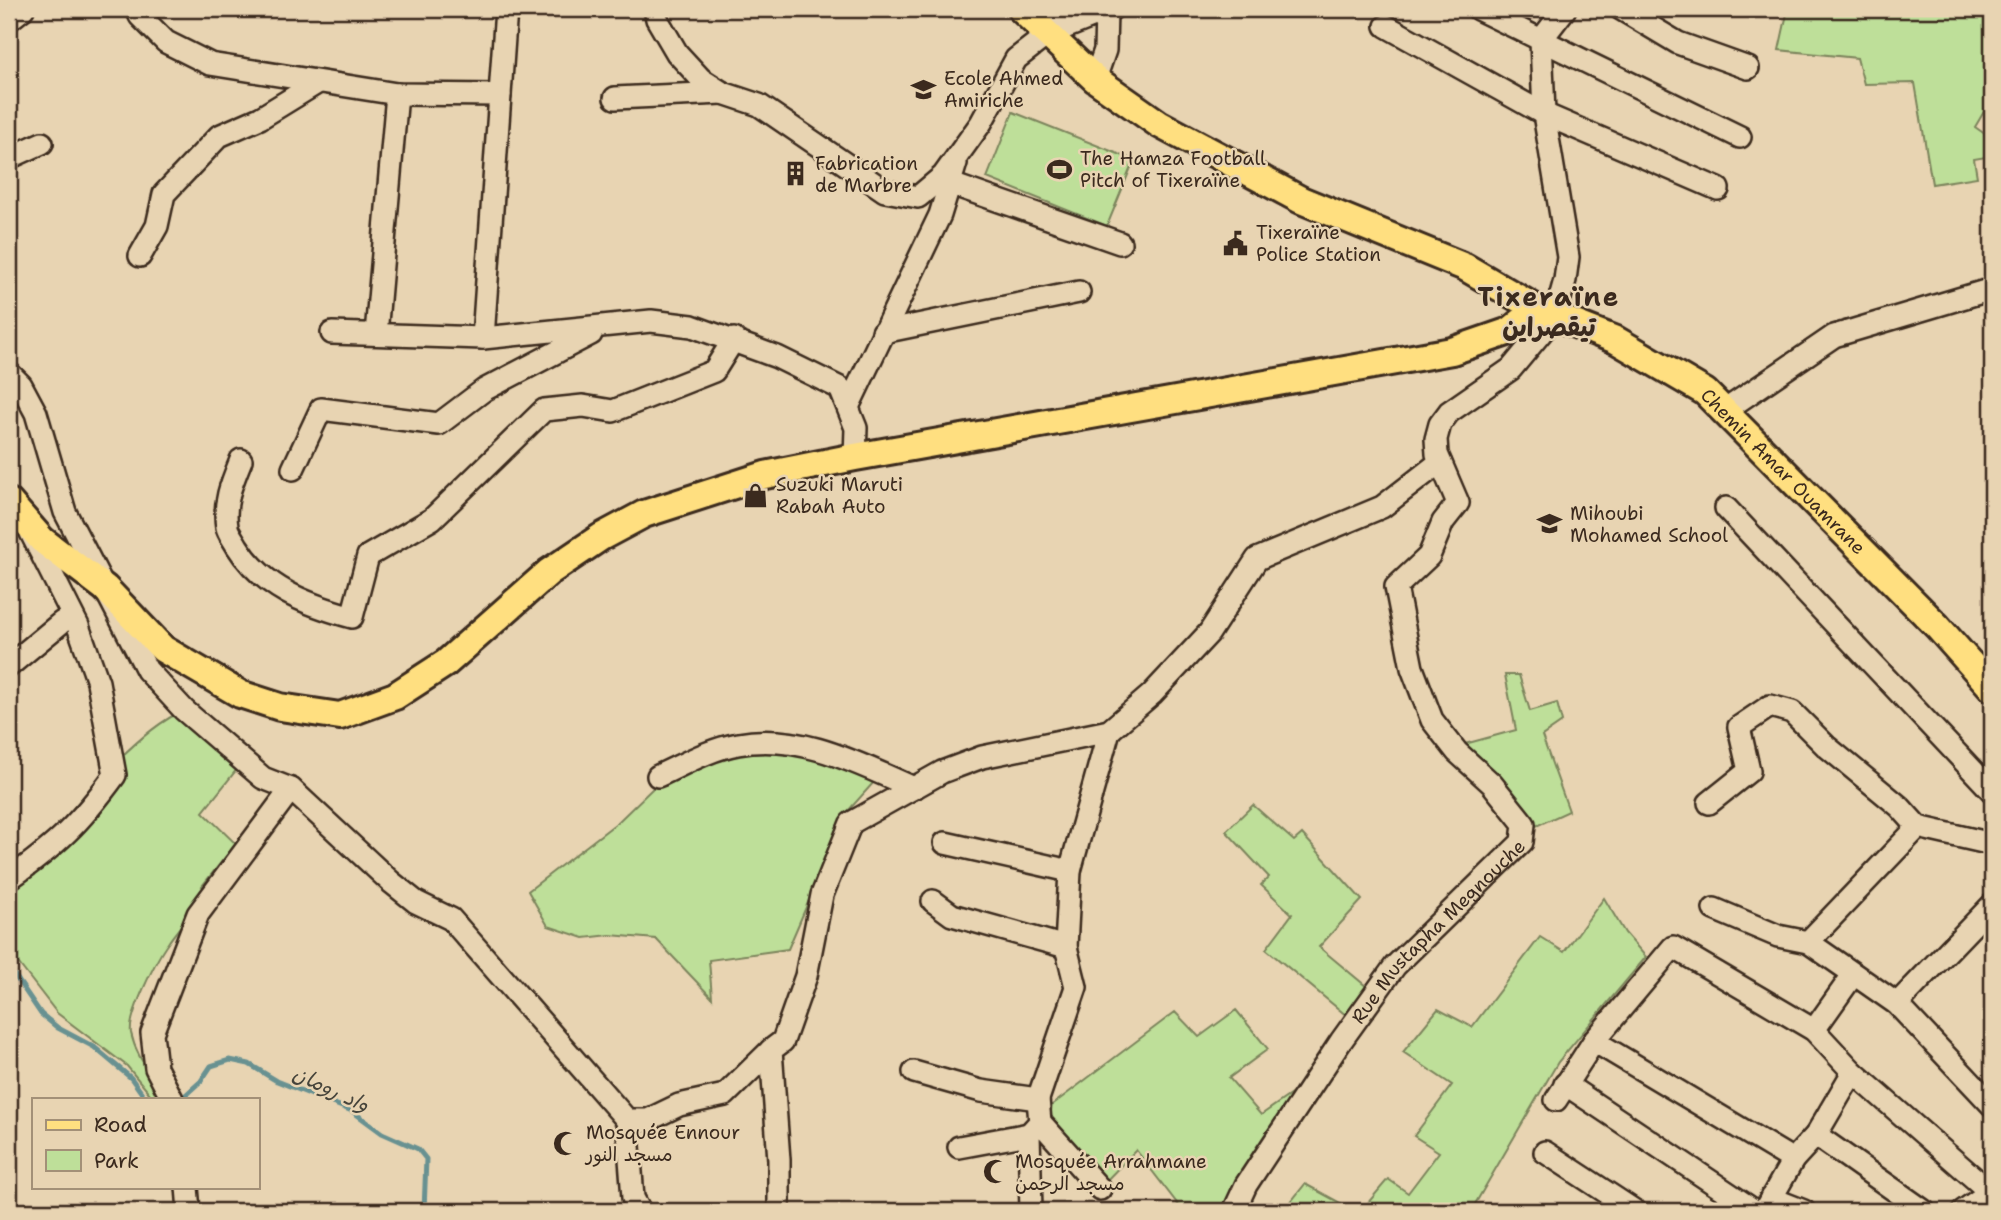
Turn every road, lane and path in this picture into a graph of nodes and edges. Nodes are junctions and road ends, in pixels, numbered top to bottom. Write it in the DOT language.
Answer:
graph roads {
  1 [pos="23,9"];
  2 [pos="137,9"];
  3 [pos="506,9"];
  4 [pos="655,9"];
  5 [pos="1478,9"];
  6 [pos="1565,9"];
  7 [pos="1621,9"];
  8 [pos="1109,10"];
  9 [pos="1023,11"];
  10 [pos="155,19"];
  11 [pos="9,20"];
  12 [pos="1386,26"];
  13 [pos="1047,35"];
  14 [pos="1541,40"];
  15 [pos="1748,68"];
  16 [pos="1095,79"];
  17 [pos="317,83"];
  18 [pos="723,93"];
  19 [pos="397,94"];
  20 [pos="500,95"];
  21 [pos="615,98"];
  22 [pos="1544,114"];
  23 [pos="1740,136"];
  24 [pos="42,143"];
  25 [pos="959,154"];
  26 [pos="9,158"];
  27 [pos="951,184"];
  28 [pos="1717,189"];
  29 [pos="1120,243"];
  30 [pos="140,256"];
  31 [pos="1992,289"];
  32 [pos="1079,292"];
  33 [pos="1546,312"];
  34 [pos="606,327"];
  35 [pos="883,332"];
  36 [pos="332,333"];
  37 [pos="376,334"];
  38 [pos="483,338"];
  39 [pos="734,339"];
  40 [pos="9,373"];
  41 [pos="849,405"];
  42 [pos="1724,411"];
  43 [pos="855,457"];
  44 [pos="241,460"];
  45 [pos="1440,462"];
  46 [pos="293,469"];
  47 [pos="15,507"];
  48 [pos="1726,508"];
  49 [pos="105,588"];
  50 [pos="62,622"];
  51 [pos="9,666"];
  52 [pos="1992,688"];
  53 [pos="1109,731"];
  54 [pos="658,776"];
  55 [pos="914,788"];
  56 [pos="291,789"];
  57 [pos="1992,791"];
  58 [pos="1709,803"];
  59 [pos="1919,827"];
  60 [pos="944,843"];
  61 [pos="1992,844"];
  62 [pos="1070,871"];
  63 [pos="9,879"];
  64 [pos="933,901"];
  65 [pos="1992,905"];
  66 [pos="1714,909"];
  67 [pos="1808,942"];
  68 [pos="1066,947"];
  69 [pos="1853,975"];
  70 [pos="1897,1004"];
  71 [pos="1814,1030"];
  72 [pos="1594,1041"];
  73 [pos="771,1051"];
  74 [pos="915,1072"];
  75 [pos="1853,1072"];
  76 [pos="169,1094"];
  77 [pos="1038,1099"];
  78 [pos="1992,1105"];
  79 [pos="627,1120"];
  80 [pos="1035,1128"];
  81 [pos="1816,1135"];
  82 [pos="959,1147"];
  83 [pos="1545,1152"];
  84 [pos="1793,1160"];
  85 [pos="187,1188"];
  86 [pos="1100,1189"];
  87 [pos="1991,1192"];
  88 [pos="1763,1207"];
  89 [pos="189,1211"];
  90 [pos="640,1211"];
  91 [pos="779,1211"];
  92 [pos="1031,1211"];
  93 [pos="1234,1211"];
  94 [pos="1635,1211"];
  95 [pos="1804,1211"];
  96 [pos="1924,1211"];
  97 [pos="1963,1211"];
  1 -- 11 [label="street"];
  2 -- 10 [label="street"];
  3 -- 20 [label="street"];
  4 -- 18 [label="street"];
  5 -- 14 [label="street"];
  6 -- 14 [label="street"];
  7 -- 15 [label="street"];
  8 -- 9 [label="street"];
  8 -- 13 [label="street"];
  8 -- 16 [label="street"];
  9 -- 13 [label="main road, Chemin Amar Ouamrane"];
  10 -- 17 [label="street"];
  12 -- 22 [label="street"];
  13 -- 16 [label="main road, Chemin Amar Ouamrane"];
  13 -- 25 [label="street"];
  14 -- 22 [label="street"];
  14 -- 23 [label="street"];
  16 -- 33 [label="main road, Chemin Amar Ouamrane"];
  17 -- 19 [label="street"];
  17 -- 30 [label="street"];
  18 -- 21 [label="street"];
  18 -- 25 [label="street"];
  19 -- 20 [label="street"];
  19 -- 37 [label="street"];
  20 -- 38 [label="street"];
  22 -- 28 [label="street"];
  22 -- 33 [label="street"];
  24 -- 26 [label="street"];
  25 -- 27 [label="street"];
  27 -- 29 [label="street"];
  27 -- 35 [label="street"];
  31 -- 42 [label="street"];
  32 -- 35 [label="street"];
  33 -- 42 [label="main road, Chemin Amar Ouamrane"];
  33 -- 43 [label="main road"];
  33 -- 45 [label="street, Rue Mustapha Megnouche"];
  34 -- 38 [label="street"];
  34 -- 39 [label="street"];
  34 -- 46 [label="street"];
  35 -- 41 [label="street"];
  36 -- 37 [label="street"];
  37 -- 38 [label="street"];
  39 -- 41 [label="street"];
  39 -- 44 [label="street"];
  40 -- 49 [label="street"];
  41 -- 43 [label="street"];
  42 -- 52 [label="main road, Chemin Amar Ouamrane"];
  43 -- 49 [label="main road"];
  45 -- 53 [label="street"];
  45 -- 93 [label="street, Rue Mustapha Megnouche"];
  47 -- 49 [label="main road"];
  47 -- 63 [label="street"];
  48 -- 57 [label="street"];
  49 -- 56 [label="street"];
  50 -- 51 [label="street"];
  53 -- 55 [label="street"];
  53 -- 62 [label="street"];
  54 -- 55 [label="street"];
  55 -- 73 [label="street"];
  56 -- 76 [label="street"];
  56 -- 79 [label="street"];
  58 -- 59 [label="street"];
  59 -- 61 [label="street"];
  59 -- 67 [label="street"];
  60 -- 62 [label="street"];
  62 -- 68 [label="street"];
  64 -- 68 [label="street"];
  65 -- 70 [label="street"];
  66 -- 67 [label="street"];
  67 -- 69 [label="street"];
  68 -- 77 [label="street"];
  69 -- 70 [label="street"];
  69 -- 71 [label="street"];
  70 -- 78 [label="street"];
  71 -- 72 [label="street"];
  71 -- 75 [label="street"];
  72 -- 84 [label="street"];
  72 -- 88 [label="street"];
  73 -- 79 [label="street"];
  73 -- 91 [label="street"];
  74 -- 77 [label="street"];
  75 -- 81 [label="street"];
  75 -- 87 [label="street"];
  77 -- 80 [label="street"];
  79 -- 90 [label="street"];
  80 -- 82 [label="street"];
  80 -- 86 [label="street"];
  80 -- 92 [label="street"];
  81 -- 84 [label="street"];
  81 -- 96 [label="street"];
  83 -- 94 [label="street"];
  84 -- 88 [label="street"];
  85 -- 89 [label="street"];
  87 -- 97 [label="street"];
  88 -- 95 [label="street"];
}
